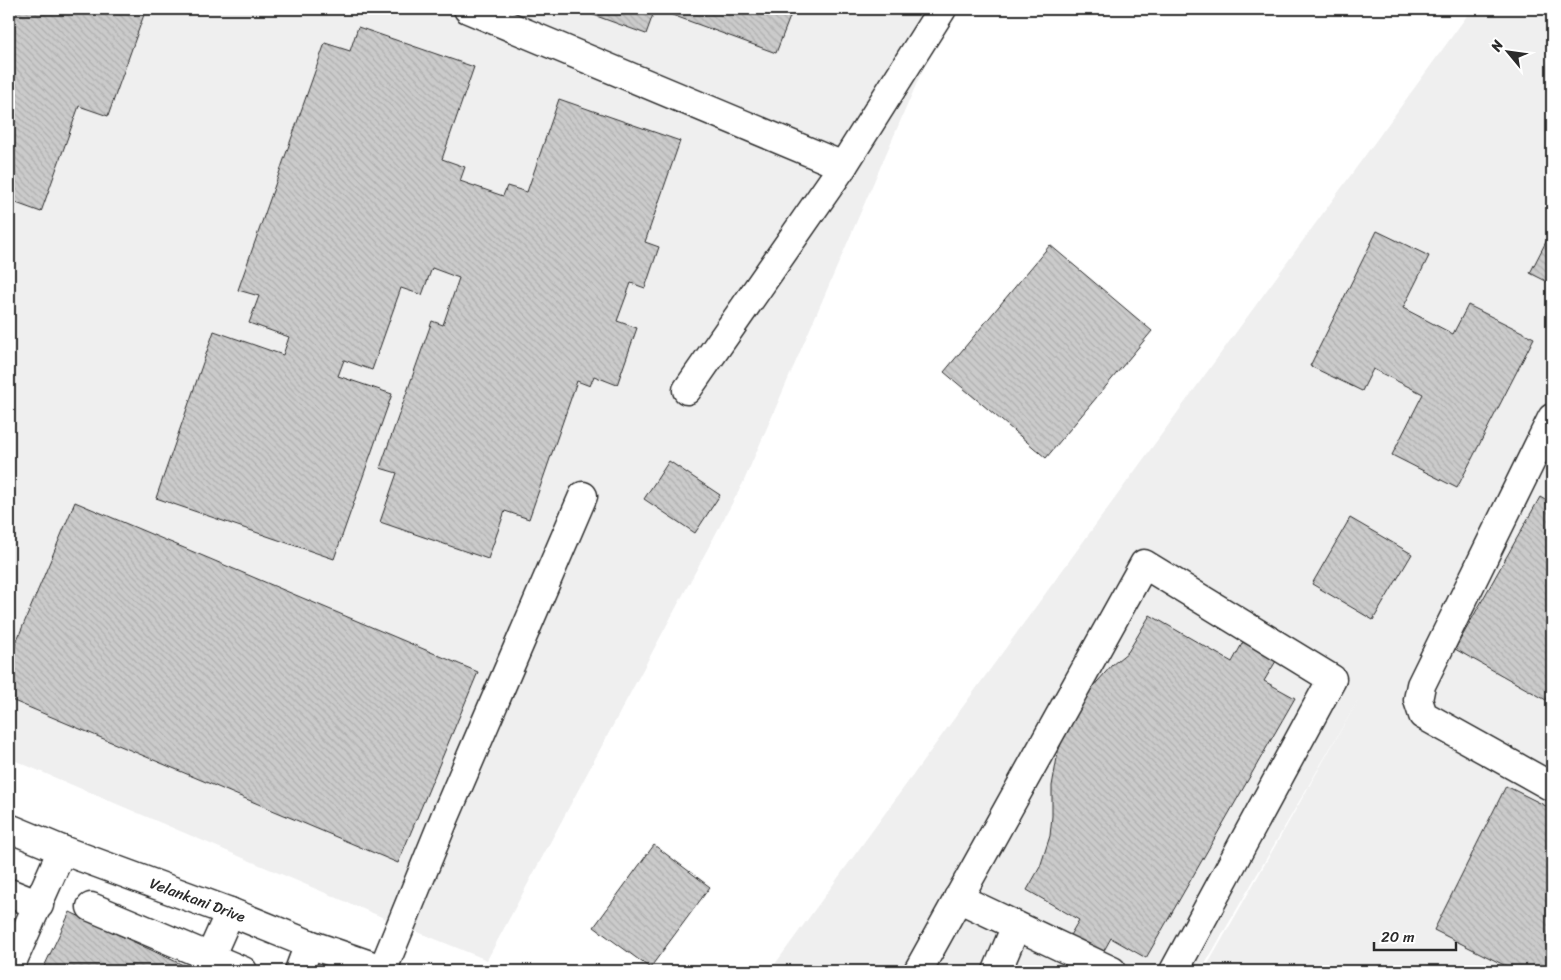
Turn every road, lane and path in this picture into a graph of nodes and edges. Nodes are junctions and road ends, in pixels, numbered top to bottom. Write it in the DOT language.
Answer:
graph roads {
  1 [pos="468,9"];
  2 [pos="942,9"];
  3 [pos="843,166"];
  4 [pos="687,390"];
  5 [pos="1551,422"];
  6 [pos="584,496"];
  7 [pos="1552,787"];
  8 [pos="10,831"];
  9 [pos="62,850"];
  10 [pos="9,893"];
  11 [pos="958,898"];
  12 [pos="39,905"];
  13 [pos="91,907"];
  14 [pos="230,912"];
  15 [pos="1016,926"];
  16 [pos="309,944"];
  17 [pos="210,956"];
  18 [pos="9,969"];
  19 [pos="385,970"];
  20 [pos="243,971"];
  21 [pos="298,971"];
  22 [pos="918,971"];
  23 [pos="997,971"];
  24 [pos="1112,971"];
  25 [pos="1174,971"];
  1 -- 3 [label="street"];
  2 -- 3 [label="street"];
  3 -- 4 [label="street"];
  5 -- 7 [label="street"];
  6 -- 19 [label="street"];
  8 -- 9 [label="street, Velankani Drive"];
  9 -- 12 [label="street"];
  9 -- 14 [label="street, Velankani Drive"];
  10 -- 12 [label="street"];
  11 -- 15 [label="street"];
  11 -- 22 [label="street"];
  11 -- 25 [label="street"];
  12 -- 18 [label="street"];
  13 -- 17 [label="street"];
  14 -- 16 [label="street, Velankani Drive"];
  14 -- 17 [label="street"];
  15 -- 23 [label="street"];
  15 -- 24 [label="street"];
  16 -- 19 [label="street, Velankani Drive"];
  16 -- 21 [label="street"];
  17 -- 20 [label="street"];
}
